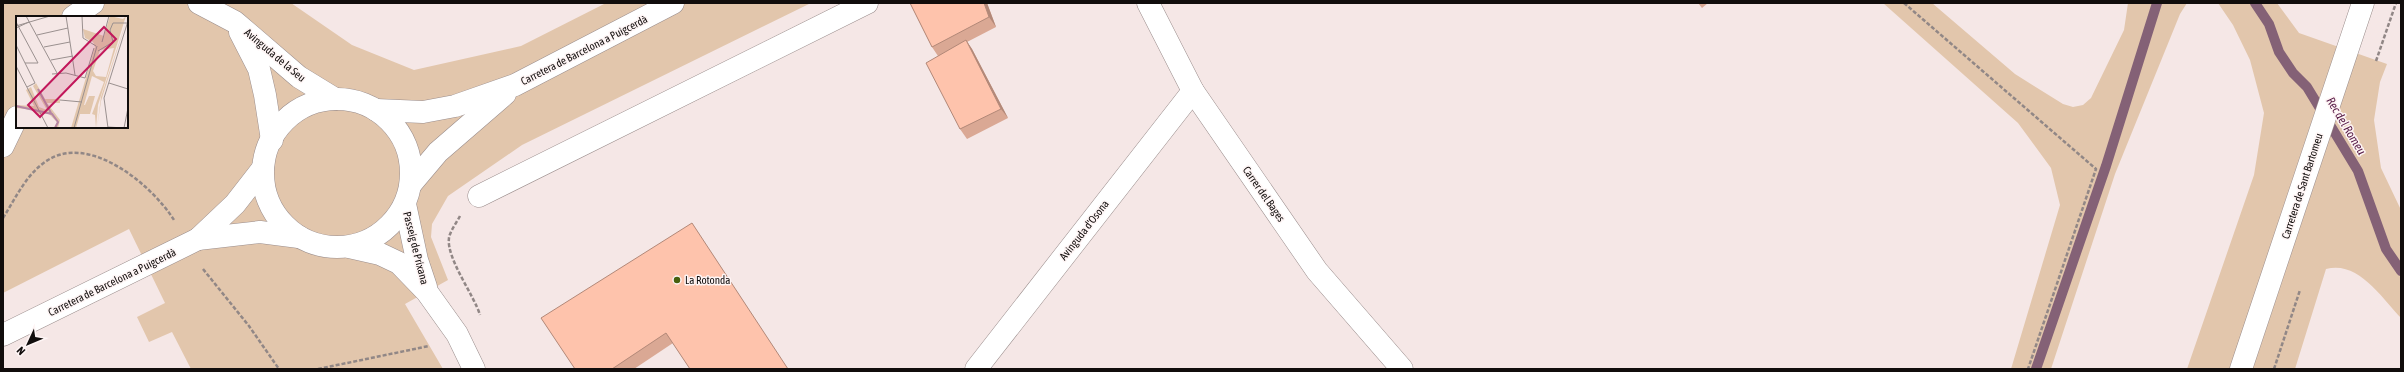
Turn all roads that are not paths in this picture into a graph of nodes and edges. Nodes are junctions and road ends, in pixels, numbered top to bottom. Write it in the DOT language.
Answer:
graph roads {
  1 [pos="93,3"];
  2 [pos="199,3"];
  3 [pos="673,3"];
  4 [pos="867,3"];
  5 [pos="1148,3"];
  6 [pos="2363,3"];
  7 [pos="74,16"];
  8 [pos="235,22"];
  9 [pos="515,85"];
  10 [pos="1193,91"];
  11 [pos="335,99"];
  12 [pos="376,110"];
  13 [pos="16,119"];
  14 [pos="272,140"];
  15 [pos="3,146"];
  16 [pos="263,168"];
  17 [pos="408,194"];
  18 [pos="479,196"];
  19 [pos="298,237"];
  20 [pos="198,239"];
  21 [pos="349,247"];
  22 [pos="427,292"];
  23 [pos="3,336"];
  24 [pos="474,369"];
  25 [pos="976,369"];
  26 [pos="1402,369"];
  27 [pos="2241,369"];
  1 -- 7 [label="street"];
  2 -- 8 [label="street, Avinguda de la Seu"];
  3 -- 9 [label="street, Carretera de Barcelona a Puigcerdà"];
  4 -- 18 [label="street"];
  5 -- 10 [label="street, Carrer del Bages"];
  6 -- 27 [label="street, Carretera de Sant Bartomeu"];
  8 -- 11 [label="street, Avinguda de la Seu"];
  8 -- 14 [label="street, Avinguda de la Seu"];
  9 -- 12 [label="street, Carretera de Barcelona a Puigcerdà"];
  9 -- 17 [label="street, Carretera de Barcelona a Puigcerdà"];
  10 -- 25 [label="street, Avinguda d'Osona"];
  10 -- 26 [label="street, Carrer del Bages"];
  11 -- 12 [label="street"];
  11 -- 14 [label="street"];
  12 -- 17 [label="street, Passeig de Prixana"];
  13 -- 15 [label="street"];
  14 -- 16 [label="street"];
  16 -- 19 [label="street"];
  16 -- 20 [label="street, Carretera de Barcelona a Puigcerdà"];
  17 -- 21 [label="street, Carretera de Barcelona a Puigcerdà"];
  17 -- 22 [label="street, Passeig de Prixana"];
  19 -- 20 [label="street, Carretera de Barcelona a Puigcerdà"];
  19 -- 21 [label="street"];
  20 -- 23 [label="street, Carretera de Barcelona a Puigcerdà"];
  21 -- 22 [label="street, Passeig de Prixana"];
  22 -- 24 [label="street, Passeig de Prixana"];
}
